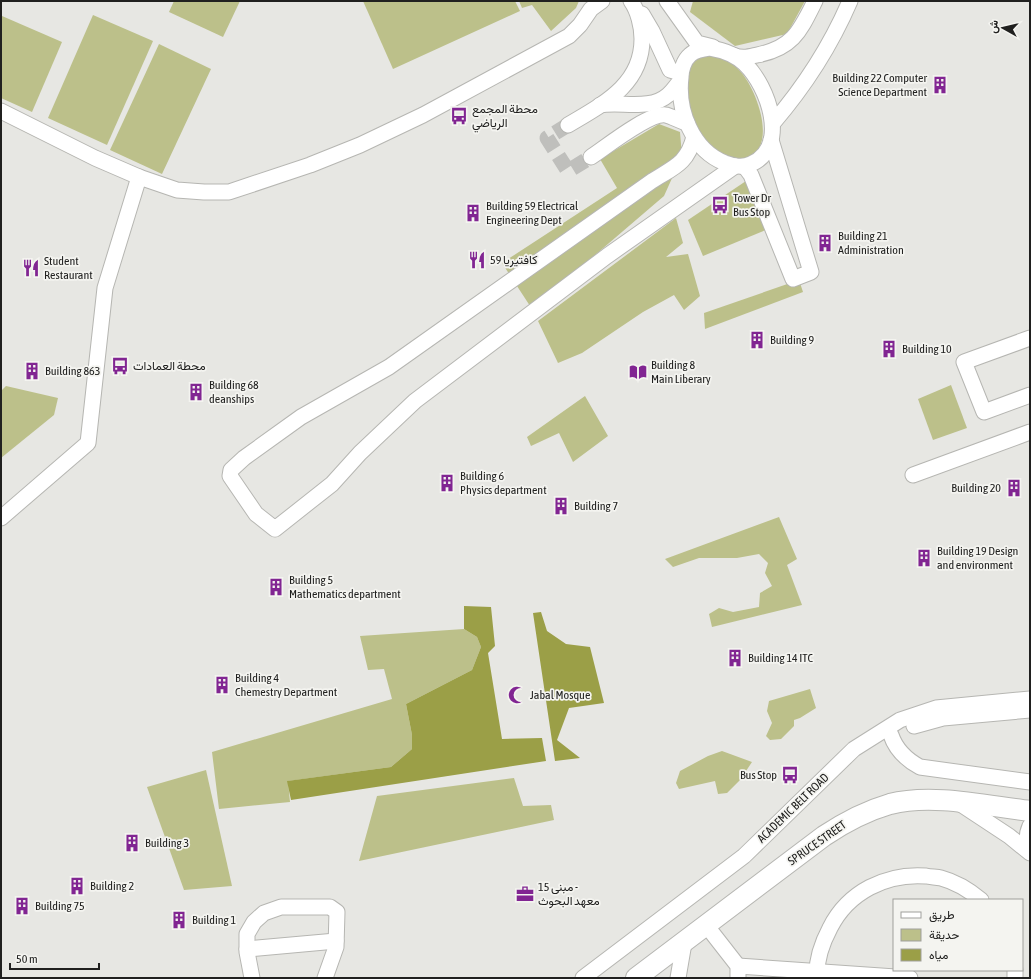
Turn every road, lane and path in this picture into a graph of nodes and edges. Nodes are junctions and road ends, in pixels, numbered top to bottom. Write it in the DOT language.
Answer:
graph roads {
  1 [pos="589,1"];
  2 [pos="602,1"];
  3 [pos="631,1"];
  4 [pos="667,1"];
  5 [pos="815,1"];
  6 [pos="850,1"];
  7 [pos="677,8"];
  8 [pos="549,46"];
  9 [pos="725,52"];
  10 [pos="680,77"];
  11 [pos="600,105"];
  12 [pos="1,111"];
  13 [pos="686,123"];
  14 [pos="773,123"];
  15 [pos="568,125"];
  16 [pos="694,137"];
  17 [pos="771,140"];
  18 [pos="591,157"];
  19 [pos="740,166"];
  20 [pos="138,177"];
  21 [pos="1030,338"];
  22 [pos="1030,395"];
  23 [pos="1030,432"];
  24 [pos="913,475"];
  25 [pos="1,518"];
  26 [pos="1030,699"];
  27 [pos="1030,710"];
  28 [pos="891,735"];
  29 [pos="1030,782"];
  30 [pos="958,802"];
  31 [pos="1030,811"];
  32 [pos="1030,826"];
  33 [pos="1030,852"];
  34 [pos="980,899"];
  35 [pos="706,925"];
  36 [pos="336,941"];
  37 [pos="684,943"];
  38 [pos="247,949"];
  39 [pos="738,972"];
  40 [pos="817,975"];
  41 [pos="252,978"];
  42 [pos="325,978"];
  43 [pos="583,978"];
  44 [pos="597,978"];
  45 [pos="636,978"];
  46 [pos="678,978"];
  47 [pos="910,978"];
  1 -- 8 [label="street"];
  2 -- 8 [label="street"];
  3 -- 10 [label="street"];
  3 -- 11 [label="street"];
  4 -- 7 [label="street"];
  5 -- 9 [label="street"];
  6 -- 14 [label="street"];
  7 -- 9 [label="street"];
  8 -- 20 [label="street"];
  9 -- 10 [label="street"];
  9 -- 14 [label="street"];
  10 -- 11 [label="street"];
  10 -- 13 [label="street"];
  11 -- 15 [label="street"];
  12 -- 20 [label="street"];
  13 -- 16 [label="street"];
  13 -- 18 [label="street"];
  14 -- 17 [label="street"];
  16 -- 19 [label="street"];
  16 -- 19 [label="street"];
  17 -- 19 [label="street"];
  17 -- 19 [label="street"];
  20 -- 25 [label="street"];
  21 -- 22 [label="street"];
  23 -- 24 [label="street"];
  26 -- 43 [label="street, ACADEMIC BELT ROAD"];
  27 -- 28 [label="street, ACADEMIC BELT ROAD"];
  28 -- 29 [label="street"];
  28 -- 44 [label="street, ACADEMIC BELT ROAD"];
  30 -- 31 [label="main road, SPRUCE STREET"];
  30 -- 33 [label="street"];
  30 -- 35 [label="main road, SPRUCE STREET"];
  32 -- 33 [label="street"];
  34 -- 40 [label="street"];
  35 -- 37 [label="main road, SPRUCE STREET"];
  35 -- 39 [label="street"];
  36 -- 38 [label="street"];
  36 -- 38 [label="street"];
  36 -- 42 [label="street"];
  37 -- 45 [label="main road, SPRUCE STREET"];
  37 -- 46 [label="street"];
  38 -- 41 [label="street"];
  39 -- 40 [label="street"];
  40 -- 47 [label="street"];
}
